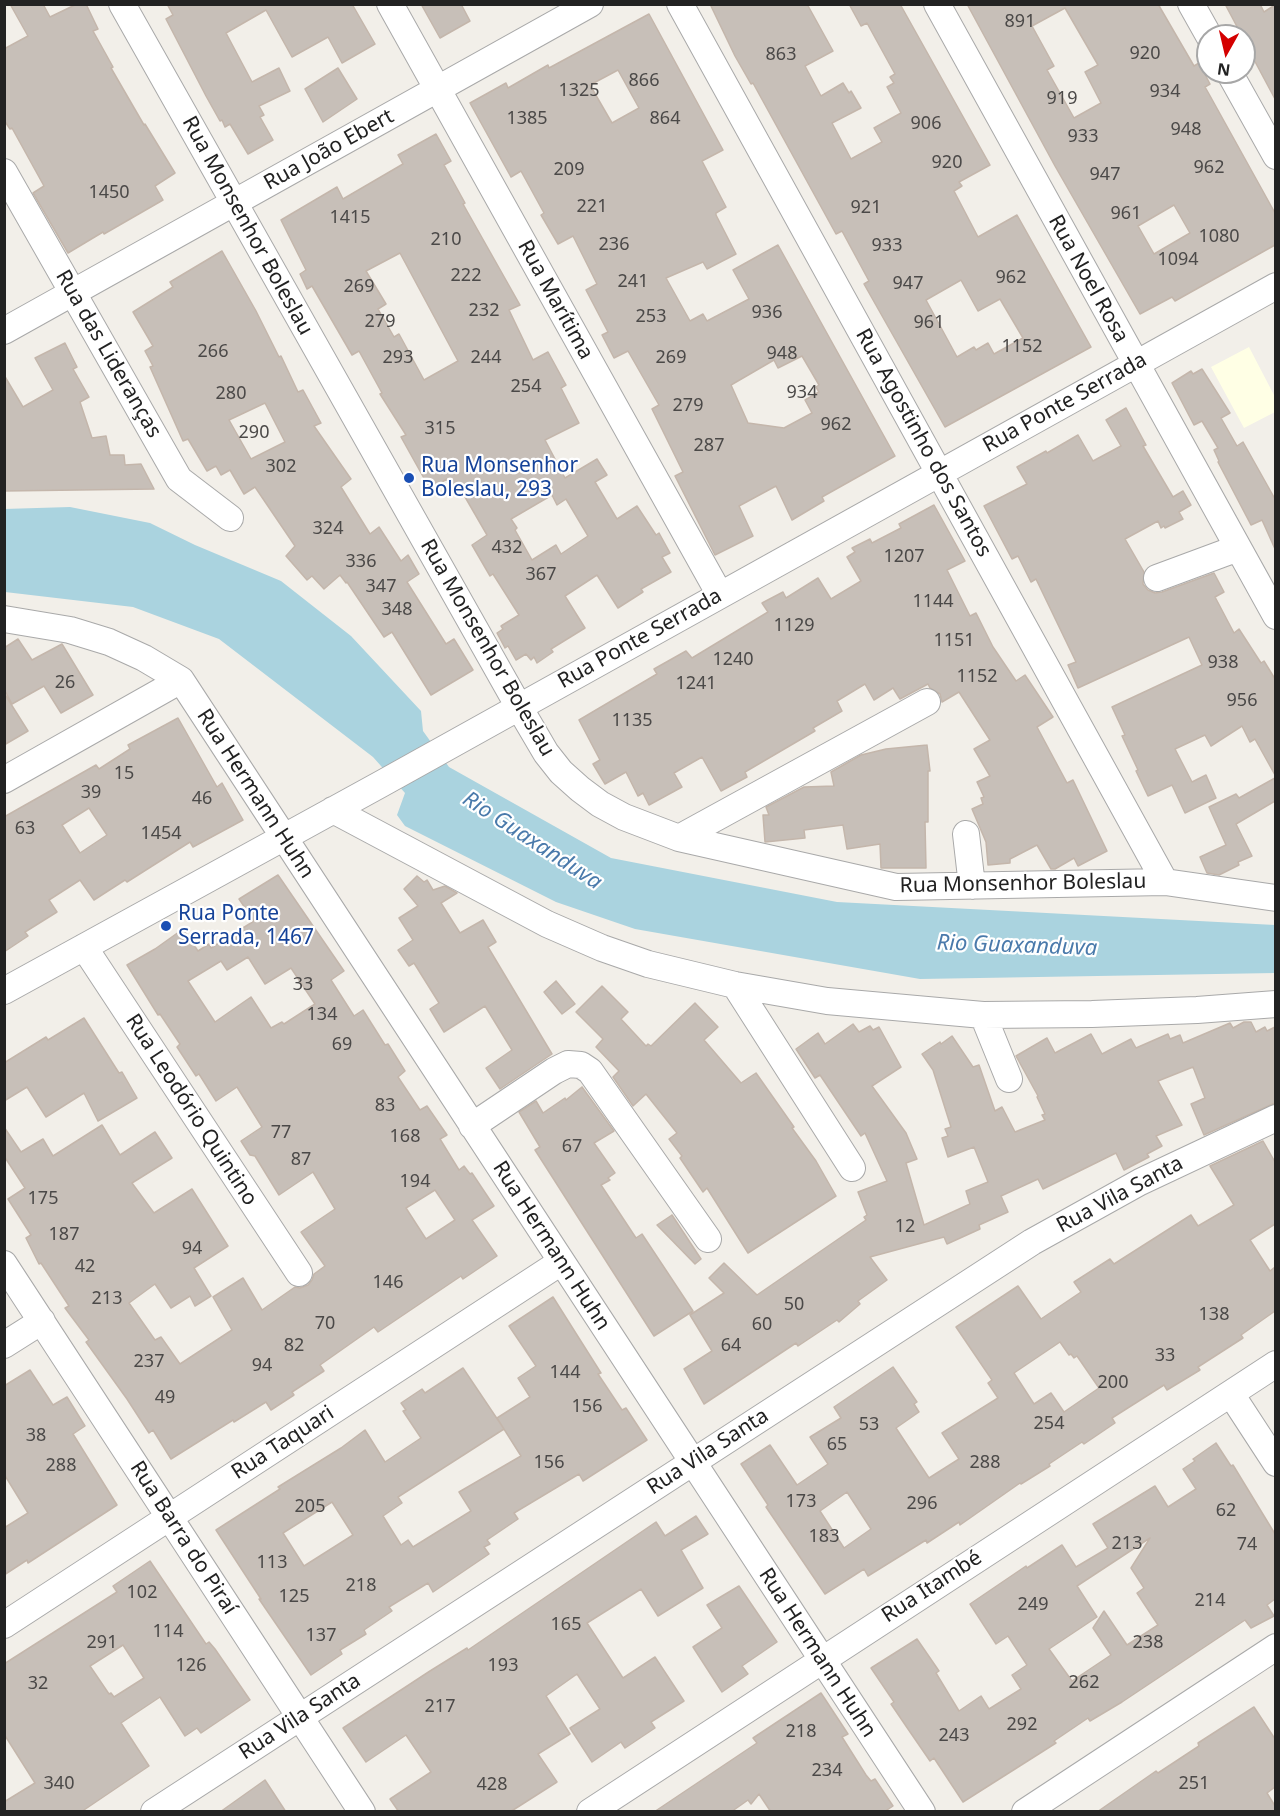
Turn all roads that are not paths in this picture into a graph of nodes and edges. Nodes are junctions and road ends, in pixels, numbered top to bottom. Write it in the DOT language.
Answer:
graph roads {
  1 [pos="122,4"];
  2 [pos="390,4"];
  3 [pos="590,4"];
  4 [pos="680,4"];
  5 [pos="937,4"];
  6 [pos="1191,4"];
  7 [pos="1202,24"];
  8 [pos="1236,84"];
  9 [pos="437,90"];
  10 [pos="1275,156"];
  11 [pos="4,172"];
  12 [pos="234,203"];
  13 [pos="1275,286"];
  14 [pos="73,293"];
  15 [pos="4,331"];
  16 [pos="1136,364"];
  17 [pos="939,473"];
  18 [pos="230,518"];
  19 [pos="1238,548"];
  20 [pos="1156,578"];
  21 [pos="720,595"];
  22 [pos="1275,616"];
  23 [pos="4,619"];
  24 [pos="181,680"];
  25 [pos="927,702"];
  26 [pos="519,707"];
  27 [pos="4,780"];
  28 [pos="333,810"];
  29 [pos="966,834"];
  30 [pos="283,838"];
  31 [pos="679,838"];
  32 [pos="1166,882"];
  33 [pos="972,886"];
  34 [pos="1275,898"];
  35 [pos="84,947"];
  36 [pos="735,985"];
  37 [pos="4,991"];
  38 [pos="1275,1004"];
  39 [pos="983,1015"];
  40 [pos="1009,1079"];
  41 [pos="1275,1118"];
  42 [pos="472,1126"];
  43 [pos="852,1168"];
  44 [pos="708,1239"];
  45 [pos="561,1262"];
  46 [pos="4,1264"];
  47 [pos="299,1273"];
  48 [pos="42,1321"];
  49 [pos="4,1345"];
  50 [pos="1275,1364"];
  51 [pos="1231,1394"];
  52 [pos="692,1462"];
  53 [pos="1275,1463"];
  54 [pos="170,1517"];
  55 [pos="4,1625"];
  56 [pos="1275,1647"];
  57 [pos="822,1659"];
  58 [pos="300,1717"];
  59 [pos="154,1812"];
  60 [pos="362,1812"];
  61 [pos="590,1812"];
  62 [pos="922,1812"];
  63 [pos="1025,1812"];
  1 -- 12 [label="street, Rua Monsenhor Boleslau"];
  2 -- 9 [label="street, Rua Marítima"];
  3 -- 9 [label="street, Rua João Ebert"];
  4 -- 17 [label="street, Rua Agostinho dos Santos"];
  5 -- 16 [label="street, Rua Noel Rosa"];
  6 -- 7 [label="street"];
  8 -- 10 [label="street"];
  9 -- 12 [label="street, Rua João Ebert"];
  9 -- 21 [label="street, Rua Marítima"];
  11 -- 14 [label="street, Rua das Lideranças"];
  12 -- 14 [label="street, Rua João Ebert"];
  12 -- 26 [label="street, Rua Monsenhor Boleslau"];
  13 -- 16 [label="street, Rua Ponte Serrada"];
  14 -- 15 [label="street, Rua João Ebert"];
  14 -- 18 [label="street, Rua das Lideranças"];
  16 -- 17 [label="street, Rua Ponte Serrada"];
  16 -- 19 [label="street, Rua Noel Rosa"];
  17 -- 21 [label="street, Rua Ponte Serrada"];
  17 -- 32 [label="street, Rua Agostinho dos Santos"];
  19 -- 20 [label="street"];
  19 -- 22 [label="street, Rua Noel Rosa"];
  21 -- 26 [label="street, Rua Ponte Serrada"];
  23 -- 24 [label="street"];
  24 -- 27 [label="street"];
  24 -- 30 [label="street, Rua Hermann Huhn"];
  25 -- 31 [label="street"];
  26 -- 28 [label="street, Rua Ponte Serrada"];
  26 -- 31 [label="street, Rua Monsenhor Boleslau"];
  28 -- 30 [label="street, Rua Ponte Serrada"];
  28 -- 36 [label="street"];
  29 -- 33 [label="street"];
  30 -- 35 [label="street, Rua Ponte Serrada"];
  30 -- 42 [label="street, Rua Hermann Huhn"];
  31 -- 33 [label="street, Rua Monsenhor Boleslau"];
  32 -- 33 [label="street, Rua Monsenhor Boleslau"];
  32 -- 34 [label="street, Rua Monsenhor Boleslau"];
  35 -- 37 [label="street, Rua Ponte Serrada"];
  35 -- 47 [label="street, Rua Leodório Quintino"];
  36 -- 39 [label="street"];
  36 -- 43 [label="street"];
  38 -- 39 [label="street"];
  39 -- 40 [label="street"];
  41 -- 52 [label="street, Rua Vila Santa"];
  42 -- 44 [label="street"];
  42 -- 45 [label="street, Rua Hermann Huhn"];
  45 -- 52 [label="street, Rua Hermann Huhn"];
  45 -- 54 [label="street, Rua Taquari"];
  46 -- 48 [label="street, Rua Barra do Piraí"];
  48 -- 49 [label="street"];
  48 -- 54 [label="street, Rua Barra do Piraí"];
  50 -- 51 [label="street, Rua Itambé"];
  51 -- 53 [label="street"];
  51 -- 57 [label="street, Rua Itambé"];
  52 -- 57 [label="street, Rua Hermann Huhn"];
  52 -- 58 [label="street, Rua Vila Santa"];
  54 -- 55 [label="street, Rua Taquari"];
  54 -- 58 [label="street, Rua Barra do Piraí"];
  56 -- 63 [label="street"];
  57 -- 61 [label="street, Rua Itambé"];
  57 -- 62 [label="street, Rua Hermann Huhn"];
  58 -- 59 [label="street, Rua Vila Santa"];
  58 -- 60 [label="street, Rua Barra do Piraí"];
}
